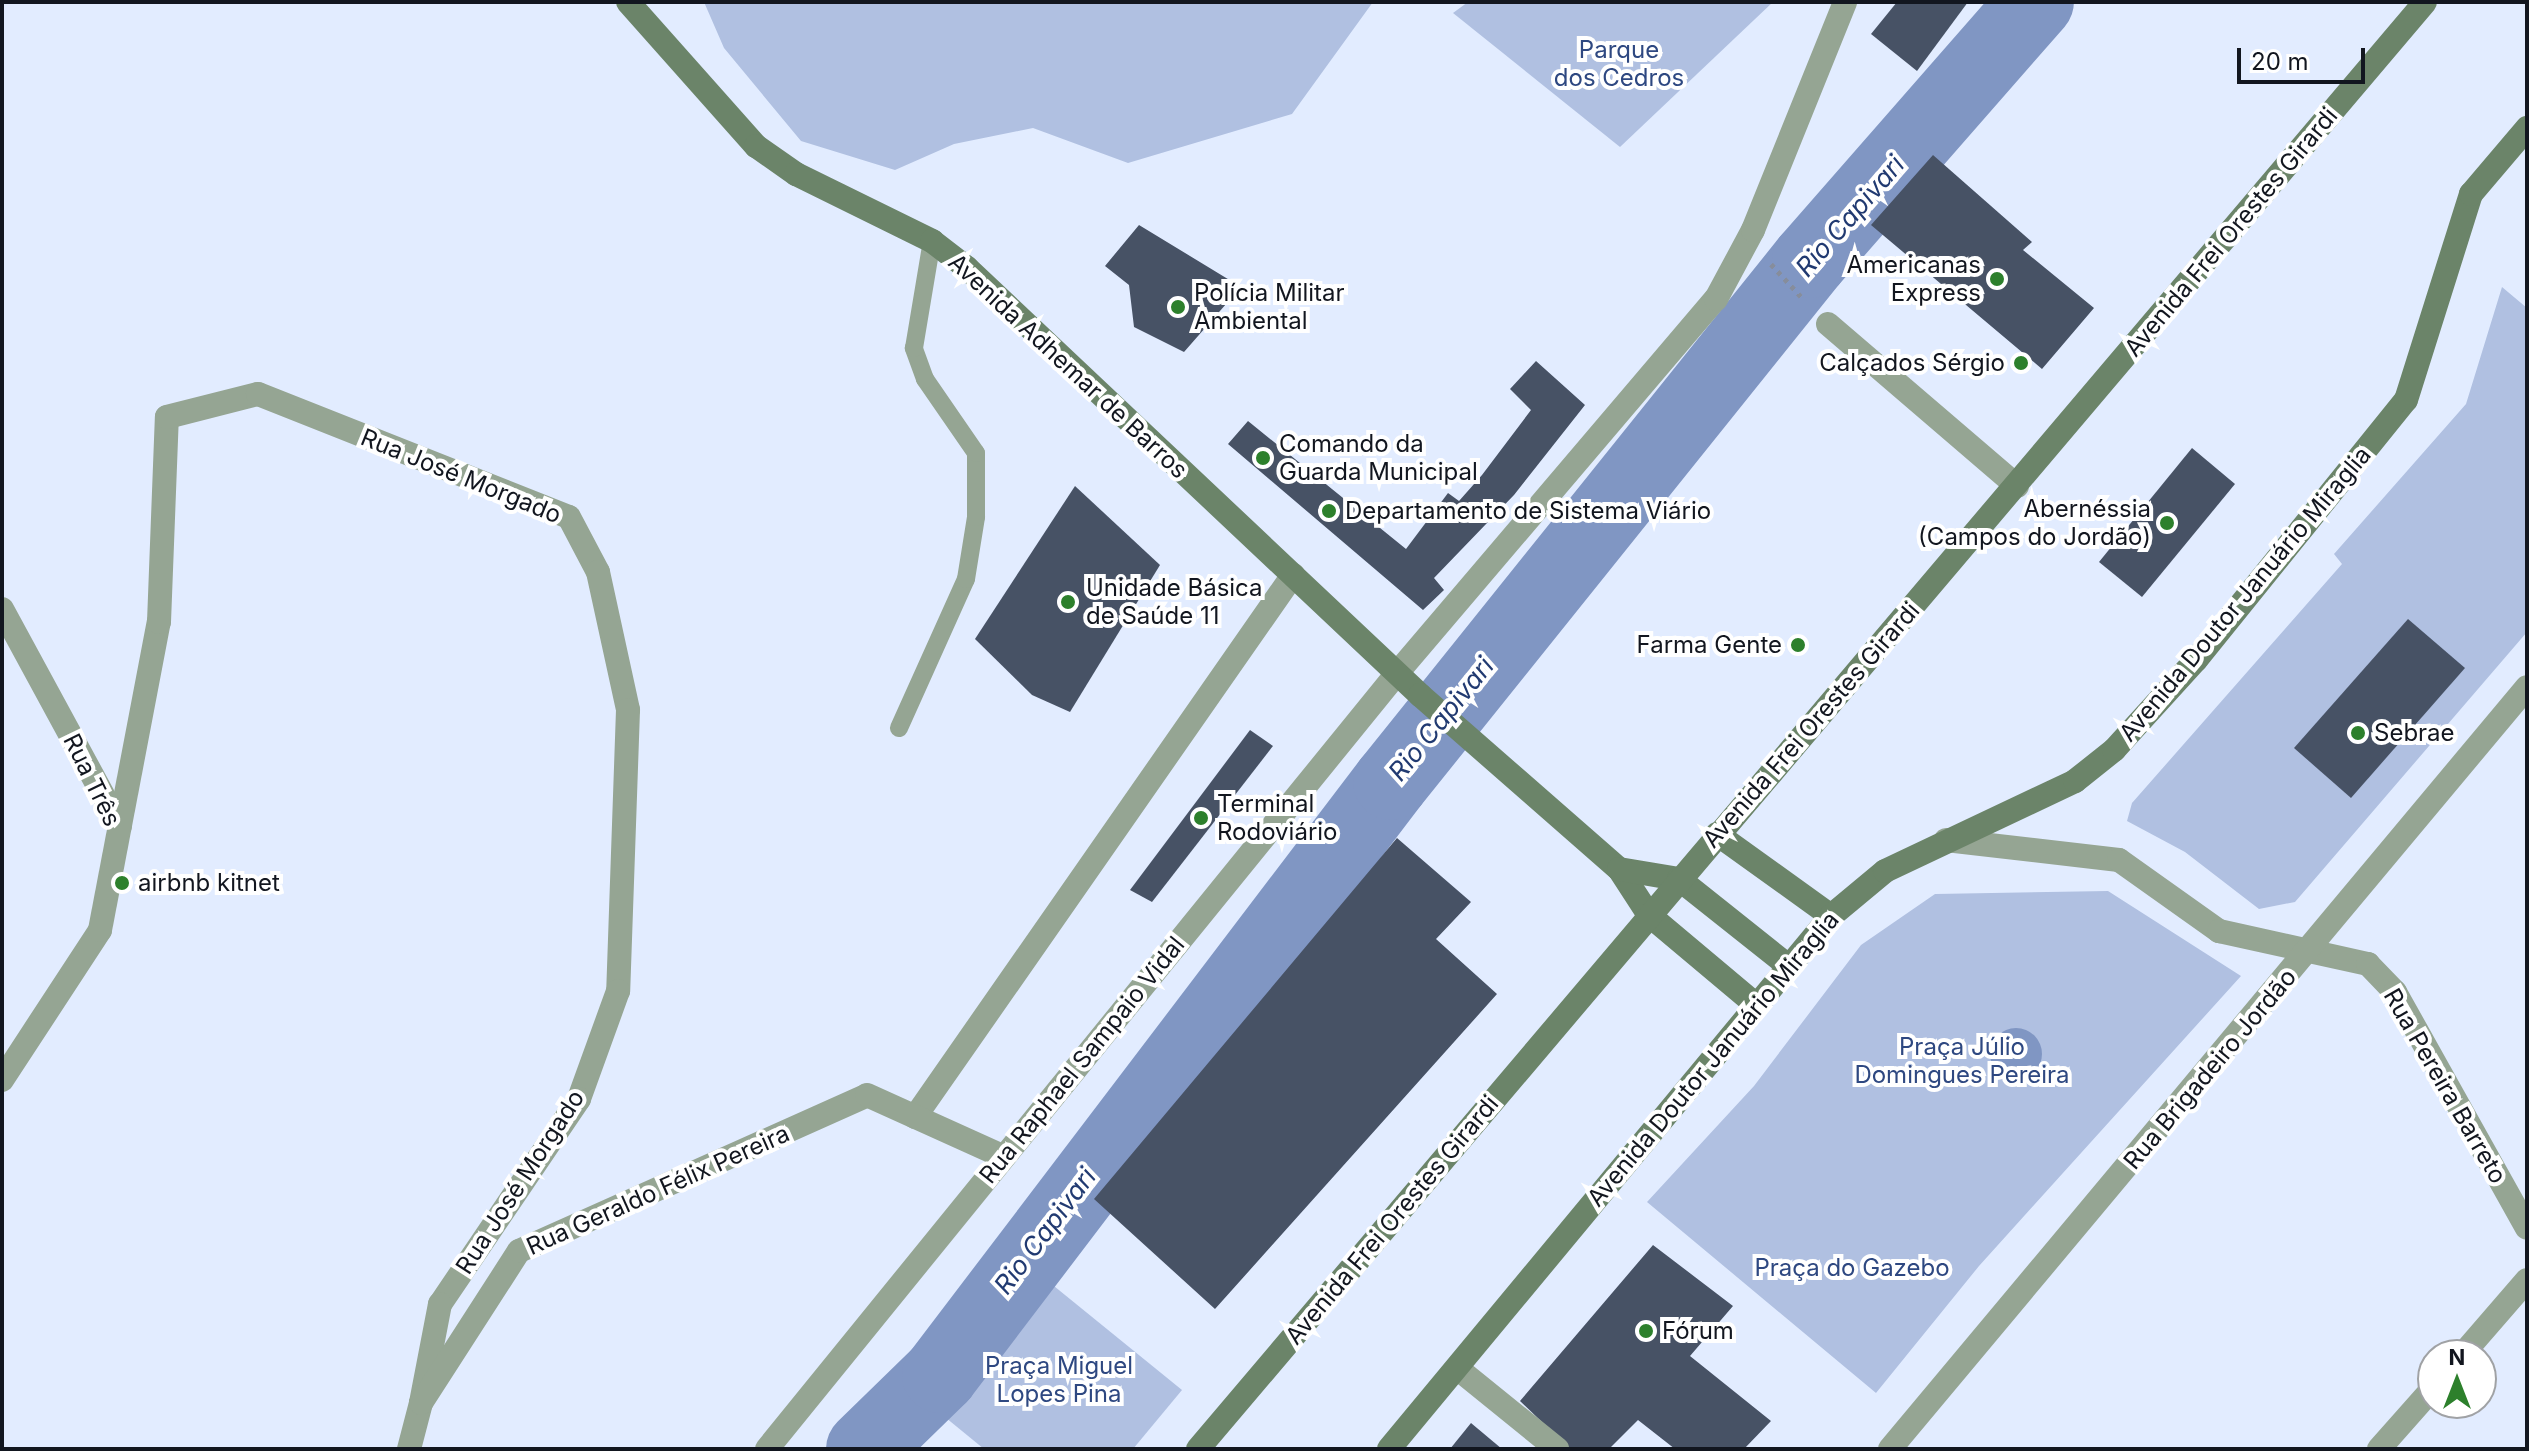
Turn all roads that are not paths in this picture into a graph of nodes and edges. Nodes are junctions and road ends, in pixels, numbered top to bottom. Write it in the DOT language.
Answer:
graph roads {
  1 [pos="628,2"];
  2 [pos="1845,2"];
  3 [pos="2420,3"];
  4 [pos="2527,128"];
  5 [pos="932,241"];
  6 [pos="1820,316"];
  7 [pos="2017,486"];
  8 [pos="1293,575"];
  9 [pos="2,609"];
  10 [pos="1398,672"];
  11 [pos="2527,687"];
  12 [pos="899,728"];
  13 [pos="120,826"];
  14 [pos="1717,834"];
  15 [pos="1946,840"];
  16 [pos="1619,869"];
  17 [pos="1679,879"];
  18 [pos="1649,915"];
  19 [pos="1831,916"];
  20 [pos="2306,954"];
  21 [pos="1787,965"];
  22 [pos="1755,1004"];
  23 [pos="2,1080"];
  24 [pos="915,1117"];
  25 [pos="1004,1157"];
  26 [pos="2527,1228"];
  27 [pos="2527,1280"];
  28 [pos="2476,1339"];
  29 [pos="1457,1368"];
  30 [pos="421,1403"];
  31 [pos="2417,1406"];
  32 [pos="409,1449"];
  33 [pos="767,1449"];
  34 [pos="1198,1449"];
  35 [pos="1389,1449"];
  36 [pos="1557,1449"];
  37 [pos="1890,1449"];
  38 [pos="2379,1449"];
  1 -- 5 [label="main road, Avenida Adhemar de Barros"];
  2 -- 10 [label="street, Rua Raphael Sampaio Vidal"];
  3 -- 7 [label="main road, Avenida Frei Orestes Girardi"];
  4 -- 15 [label="main road, Avenida Doutor Januário Miraglia"];
  5 -- 8 [label="main road, Avenida Adhemar de Barros"];
  5 -- 12 [label="lane"];
  6 -- 7 [label="street"];
  7 -- 14 [label="main road, Avenida Frei Orestes Girardi"];
  8 -- 10 [label="main road, Avenida Adhemar de Barros"];
  8 -- 24 [label="street"];
  9 -- 13 [label="street, Rua Três"];
  10 -- 16 [label="main road, Avenida Adhemar de Barros"];
  10 -- 25 [label="street, Rua Raphael Sampaio Vidal"];
  11 -- 20 [label="street, Rua Brigadeiro Jordão"];
  13 -- 23 [label="street, Rua Três"];
  13 -- 30 [label="street, Rua José Morgado"];
  14 -- 17 [label="main road, Avenida Frei Orestes Girardi"];
  14 -- 19 [label="main road"];
  15 -- 19 [label="main road, Avenida Doutor Januário Miraglia"];
  15 -- 20 [label="street, Rua Pereira Barreto"];
  16 -- 17 [label="main road"];
  16 -- 18 [label="main road, Avenida Adhemar de Barros"];
  17 -- 18 [label="main road, Avenida Frei Orestes Girardi"];
  17 -- 21 [label="main road"];
  18 -- 22 [label="main road, Avenida Adhemar de Barros"];
  18 -- 34 [label="main road, Avenida Frei Orestes Girardi"];
  19 -- 21 [label="main road, Avenida Doutor Januário Miraglia"];
  20 -- 26 [label="street, Rua Pereira Barreto"];
  20 -- 37 [label="street, Rua Brigadeiro Jordão"];
  21 -- 22 [label="main road, Avenida Doutor Januário Miraglia"];
  22 -- 29 [label="main road, Avenida Doutor Januário Miraglia"];
  24 -- 25 [label="street, Rua Geraldo Félix Pereira"];
  24 -- 30 [label="street, Rua Geraldo Félix Pereira"];
  25 -- 33 [label="street, Rua Raphael Sampaio Vidal"];
  27 -- 28 [label="street"];
  29 -- 35 [label="main road, Avenida Doutor Januário Miraglia"];
  29 -- 36 [label="street"];
  30 -- 32 [label="street, Rua Geraldo Félix Pereira"];
  31 -- 38 [label="street"];
}
